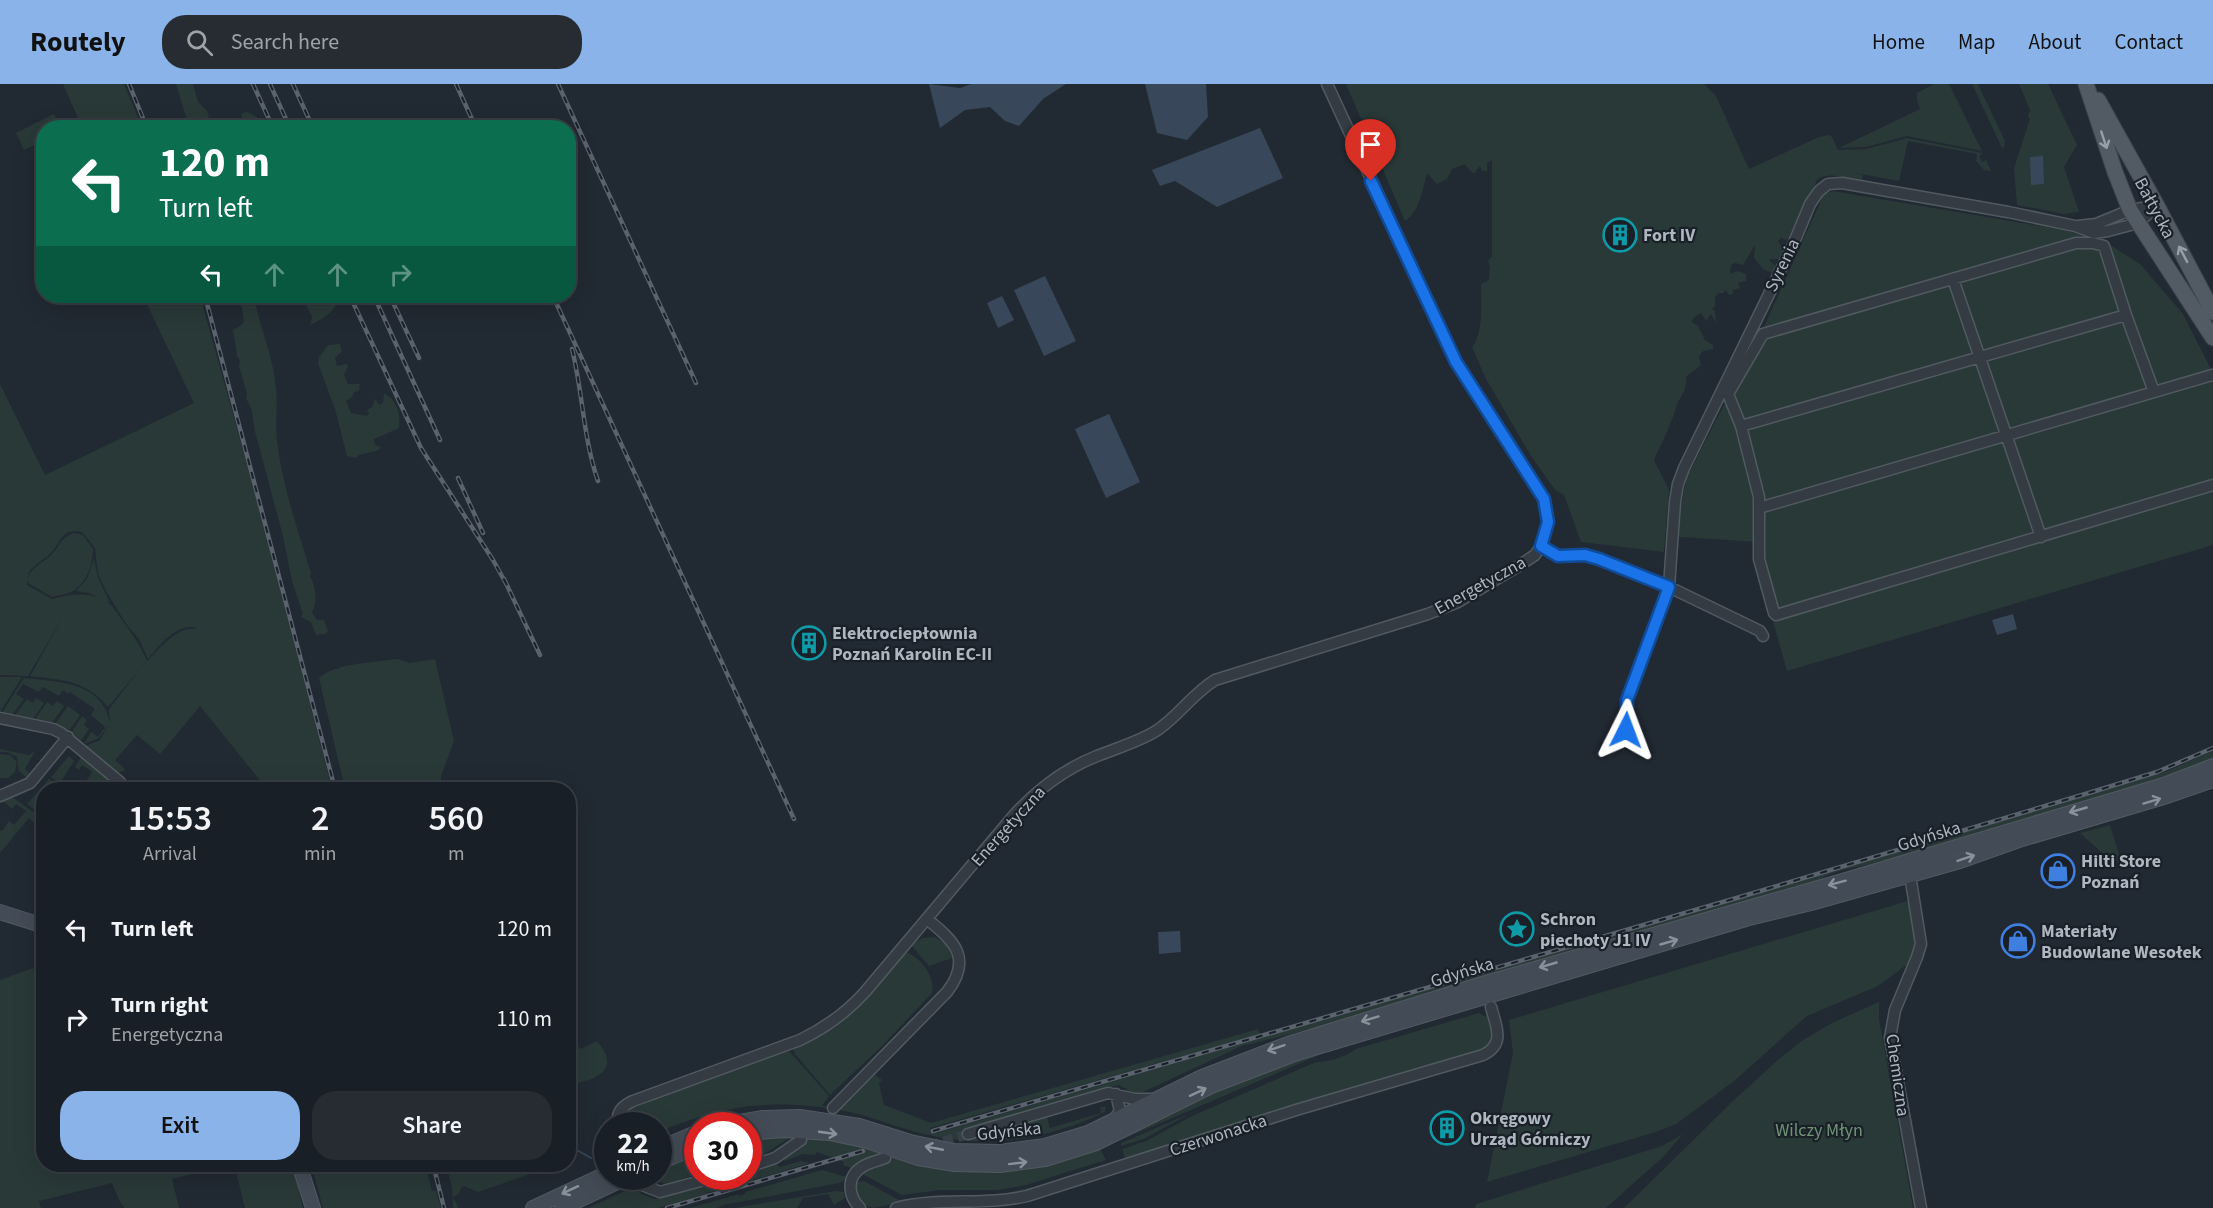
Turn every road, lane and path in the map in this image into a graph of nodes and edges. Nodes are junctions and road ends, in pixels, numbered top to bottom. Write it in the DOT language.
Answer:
graph roads {
  1 [pos="1327,84"];
  2 [pos="2088,84"];
  3 [pos="2157,206"];
  4 [pos="2134,217"];
  5 [pos="2107,227"];
  6 [pos="2104,246"];
  7 [pos="1953,279"];
  8 [pos="2181,287"];
  9 [pos="2211,305"];
  10 [pos="2126,315"];
  11 [pos="2213,338"];
  12 [pos="1979,357"];
  13 [pos="2212,375"];
  14 [pos="2154,392"];
  15 [pos="1724,394"];
  16 [pos="1741,426"];
  17 [pos="2007,435"];
  18 [pos="2213,485"];
  19 [pos="1759,508"];
  20 [pos="2041,537"];
  21 [pos="1541,546"];
  22 [pos="1669,587"];
  23 [pos="1763,636"];
  24 [pos="0,718"];
  25 [pos="1626,730"];
  26 [pos="68,737"];
  27 [pos="2213,766"];
  28 [pos="2213,780"];
  29 [pos="120,782"];
  30 [pos="0,796"];
  31 [pos="1930,854"];
  32 [pos="1893,866"];
  33 [pos="1910,875"];
  34 [pos="0,912"];
  35 [pos="927,919"];
  36 [pos="36,923"];
  37 [pos="1512,987"];
  38 [pos="1454,1005"];
  39 [pos="1491,1007"];
  40 [pos="1116,1094"];
  41 [pos="1154,1099"];
  42 [pos="833,1108"];
  43 [pos="619,1112"];
  44 [pos="762,1120"];
  45 [pos="1113,1121"];
  46 [pos="762,1132"];
  47 [pos="968,1134"];
  48 [pos="801,1140"];
  49 [pos="885,1158"];
  50 [pos="762,1162"];
  51 [pos="301,1172"];
  52 [pos="594,1186"];
  53 [pos="305,1189"];
  54 [pos="595,1190"];
  55 [pos="652,1190"];
  56 [pos="672,1190"];
  57 [pos="308,1208"];
  58 [pos="313,1208"];
  59 [pos="533,1208"];
  60 [pos="562,1208"];
  61 [pos="860,1208"];
  62 [pos="896,1208"];
  63 [pos="1921,1208"];
  1 -- 21 [label="street, Energetyczna"];
  2 -- 3 [label="main road, Bałtycka"];
  2 -- 4 [label="main road, Bałtycka, one-way"];
  3 -- 4 [label="street"];
  9 -- 3 [label="main road, Bałtycka, one-way"];
  4 -- 5 [label="street"];
  4 -- 8 [label="main road, Bałtycka"];
  5 -- 6 [label="street"];
  5 -- 15 [label="street, Syrenia"];
  6 -- 7 [label="street"];
  6 -- 10 [label="street"];
  7 -- 12 [label="street"];
  7 -- 15 [label="street"];
  8 -- 9 [label="street"];
  8 -- 11 [label="main road, Bałtycka"];
  10 -- 12 [label="street"];
  10 -- 14 [label="street"];
  12 -- 16 [label="street"];
  12 -- 17 [label="street"];
  13 -- 14 [label="street"];
  14 -- 17 [label="street"];
  15 -- 16 [label="street"];
  15 -- 22 [label="street, Syrenia"];
  16 -- 19 [label="street"];
  17 -- 19 [label="street"];
  17 -- 20 [label="street"];
  18 -- 20 [label="street"];
  19 -- 20 [label="street"];
  21 -- 22 [label="street"];
  21 -- 35 [label="street, Energetyczna"];
  22 -- 23 [label="street"];
  22 -- 25 [label="street, Syrenia"];
  24 -- 26 [label="street"];
  26 -- 29 [label="street"];
  26 -- 30 [label="street"];
  27 -- 31 [label="main road, Gdyńska, one-way"];
  33 -- 28 [label="main road, Gdyńska, one-way"];
  31 -- 32 [label="main road, Gdyńska"];
  31 -- 33 [label="street"];
  32 -- 33 [label="street"];
  32 -- 41 [label="main road, Gdyńska, one-way"];
  37 -- 33 [label="main road, Gdyńska, one-way"];
  33 -- 63 [label="street, Chemiczna"];
  34 -- 36 [label="main road"];
  35 -- 42 [label="street"];
  35 -- 43 [label="street, Energetyczna"];
  37 -- 38 [label="main road, Gdyńska"];
  37 -- 39 [label="street"];
  38 -- 39 [label="street"];
  46 -- 38 [label="main road, Gdyńska, one-way"];
  39 -- 62 [label="street, Czerwonacka"];
  40 -- 41 [label="street"];
  40 -- 45 [label="street"];
  40 -- 47 [label="street"];
  41 -- 45 [label="main road, Gdyńska"];
  45 -- 44 [label="main road, Gdyńska, one-way"];
  48 -- 50 [label="street"];
  49 -- 61 [label="street"];
  51 -- 53 [label="main road"];
  52 -- 59 [label="main road, one-way"];
  53 -- 57 [label="main road"];
  53 -- 58 [label="main road"];
  54 -- 60 [label="main road"];
  55 -- 56 [label="street"];
}
